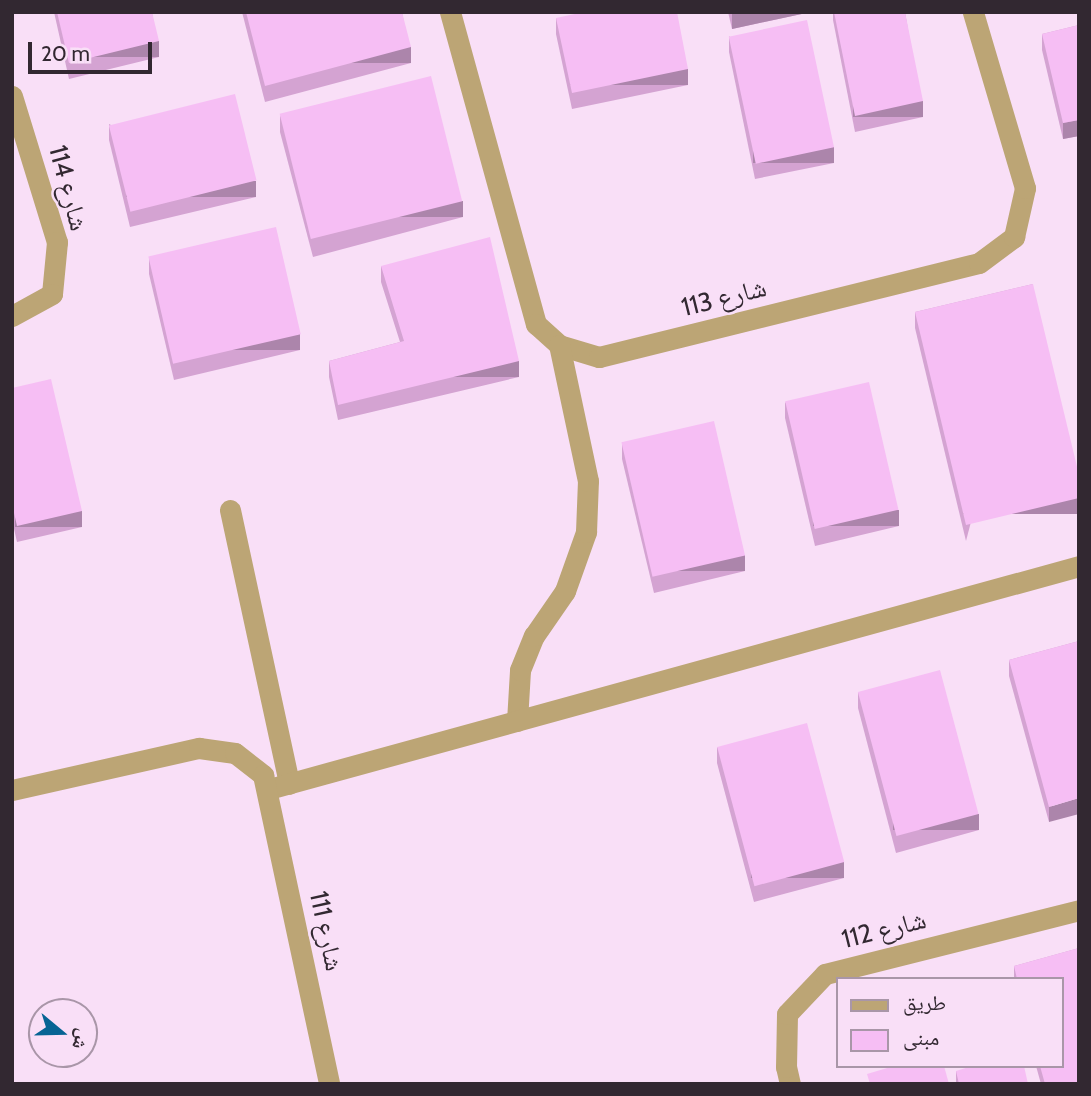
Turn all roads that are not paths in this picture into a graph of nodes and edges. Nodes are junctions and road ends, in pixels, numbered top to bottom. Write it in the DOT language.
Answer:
graph roads {
  1 [pos="450,12"];
  2 [pos="973,12"];
  3 [pos="12,96"];
  4 [pos="12,316"];
  5 [pos="559,345"];
  6 [pos="230,510"];
  7 [pos="1079,566"];
  8 [pos="517,721"];
  9 [pos="279,786"];
  10 [pos="12,790"];
  11 [pos="1079,910"];
  12 [pos="329,1084"];
  13 [pos="790,1084"];
  1 -- 5 [label="street, شارع 113"];
  2 -- 5 [label="street, شارع 113"];
  3 -- 4 [label="street, شارع 114"];
  5 -- 8 [label="street"];
  6 -- 9 [label="street, شارع 111"];
  7 -- 8 [label="street"];
  8 -- 9 [label="street"];
  9 -- 10 [label="street"];
  9 -- 12 [label="street, شارع 111"];
  11 -- 13 [label="street, شارع 112"];
}
